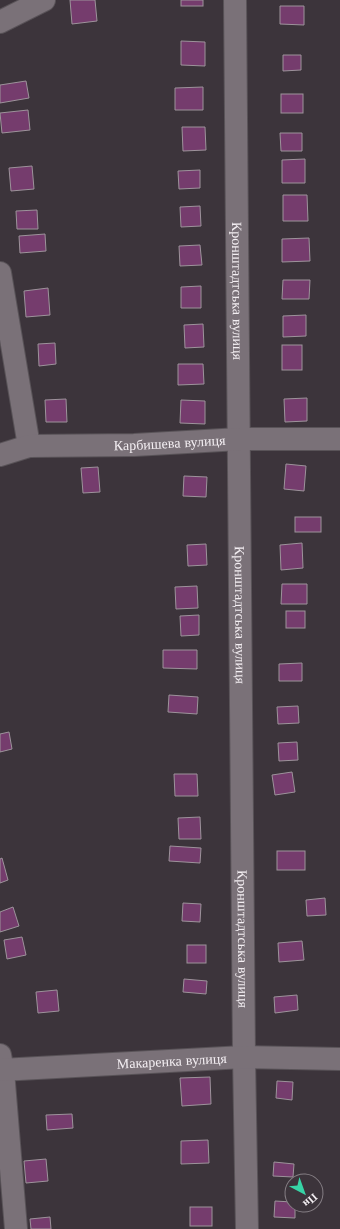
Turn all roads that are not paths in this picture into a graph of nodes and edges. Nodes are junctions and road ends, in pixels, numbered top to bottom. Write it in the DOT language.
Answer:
graph roads {
  1 [pos="44,0"];
  2 [pos="235,0"];
  3 [pos="0,22"];
  4 [pos="0,273"];
  5 [pos="240,439"];
  6 [pos="340,439"];
  7 [pos="29,446"];
  8 [pos="0,455"];
  9 [pos="244,1057"];
  10 [pos="340,1059"];
  11 [pos="1,1065"];
  12 [pos="16,1229"];
  13 [pos="247,1229"];
  1 -- 3 [label="street"];
  2 -- 5 [label="street, Кронштадтська вулиця"];
  4 -- 7 [label="street"];
  5 -- 6 [label="street, Карбишева вулиця"];
  5 -- 7 [label="street, Карбишева вулиця"];
  5 -- 9 [label="street, Кронштадтська вулиця"];
  7 -- 8 [label="street, Карбишева вулиця"];
  9 -- 10 [label="street, Макаренка вулиця"];
  9 -- 11 [label="street, Макаренка вулиця"];
  9 -- 13 [label="street, Кронштадтська вулиця"];
  11 -- 12 [label="street"];
}
